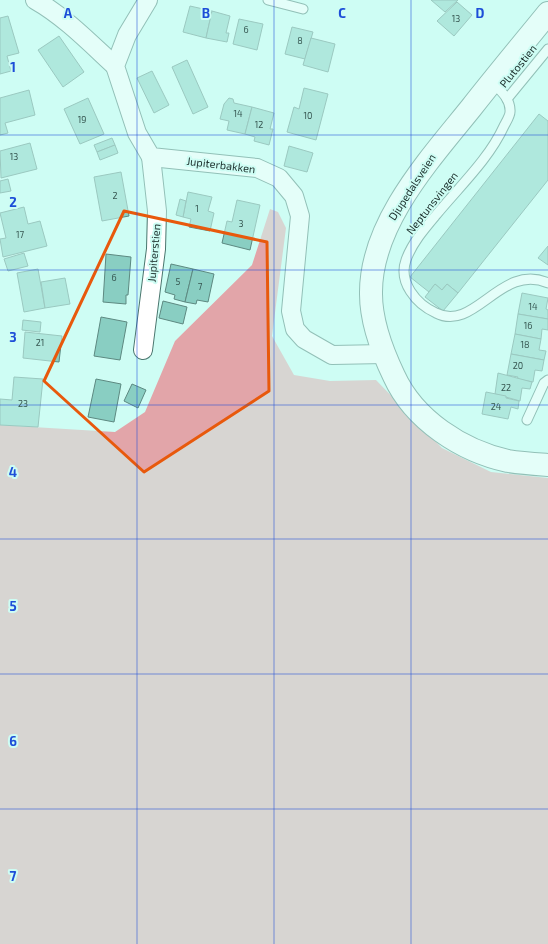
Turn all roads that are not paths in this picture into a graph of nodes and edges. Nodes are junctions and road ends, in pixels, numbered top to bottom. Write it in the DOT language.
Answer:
graph roads {
  1 [pos="35,0"];
  2 [pos="148,0"];
  3 [pos="268,0"];
  4 [pos="303,10"];
  5 [pos="548,13"];
  6 [pos="548,49"];
  7 [pos="115,66"];
  8 [pos="492,82"];
  9 [pos="507,99"];
  10 [pos="151,157"];
  11 [pos="548,283"];
  12 [pos="143,350"];
  13 [pos="384,354"];
  14 [pos="548,380"];
  15 [pos="527,420"];
  16 [pos="548,465"];
  1 -- 7 [label="street"];
  2 -- 7 [label="street"];
  3 -- 4 [label="lane"];
  5 -- 8 [label="street, Djupedalsveien"];
  6 -- 9 [label="lane, Plutostien"];
  7 -- 10 [label="street"];
  8 -- 9 [label="lane"];
  8 -- 13 [label="street, Djupedalsveien"];
  9 -- 11 [label="lane, Neptunsvingen"];
  10 -- 12 [label="street, Jupiterstien"];
  10 -- 13 [label="street, Jupiterbakken"];
  13 -- 16 [label="street, Djupedalsveien"];
  14 -- 15 [label="lane"];
}
